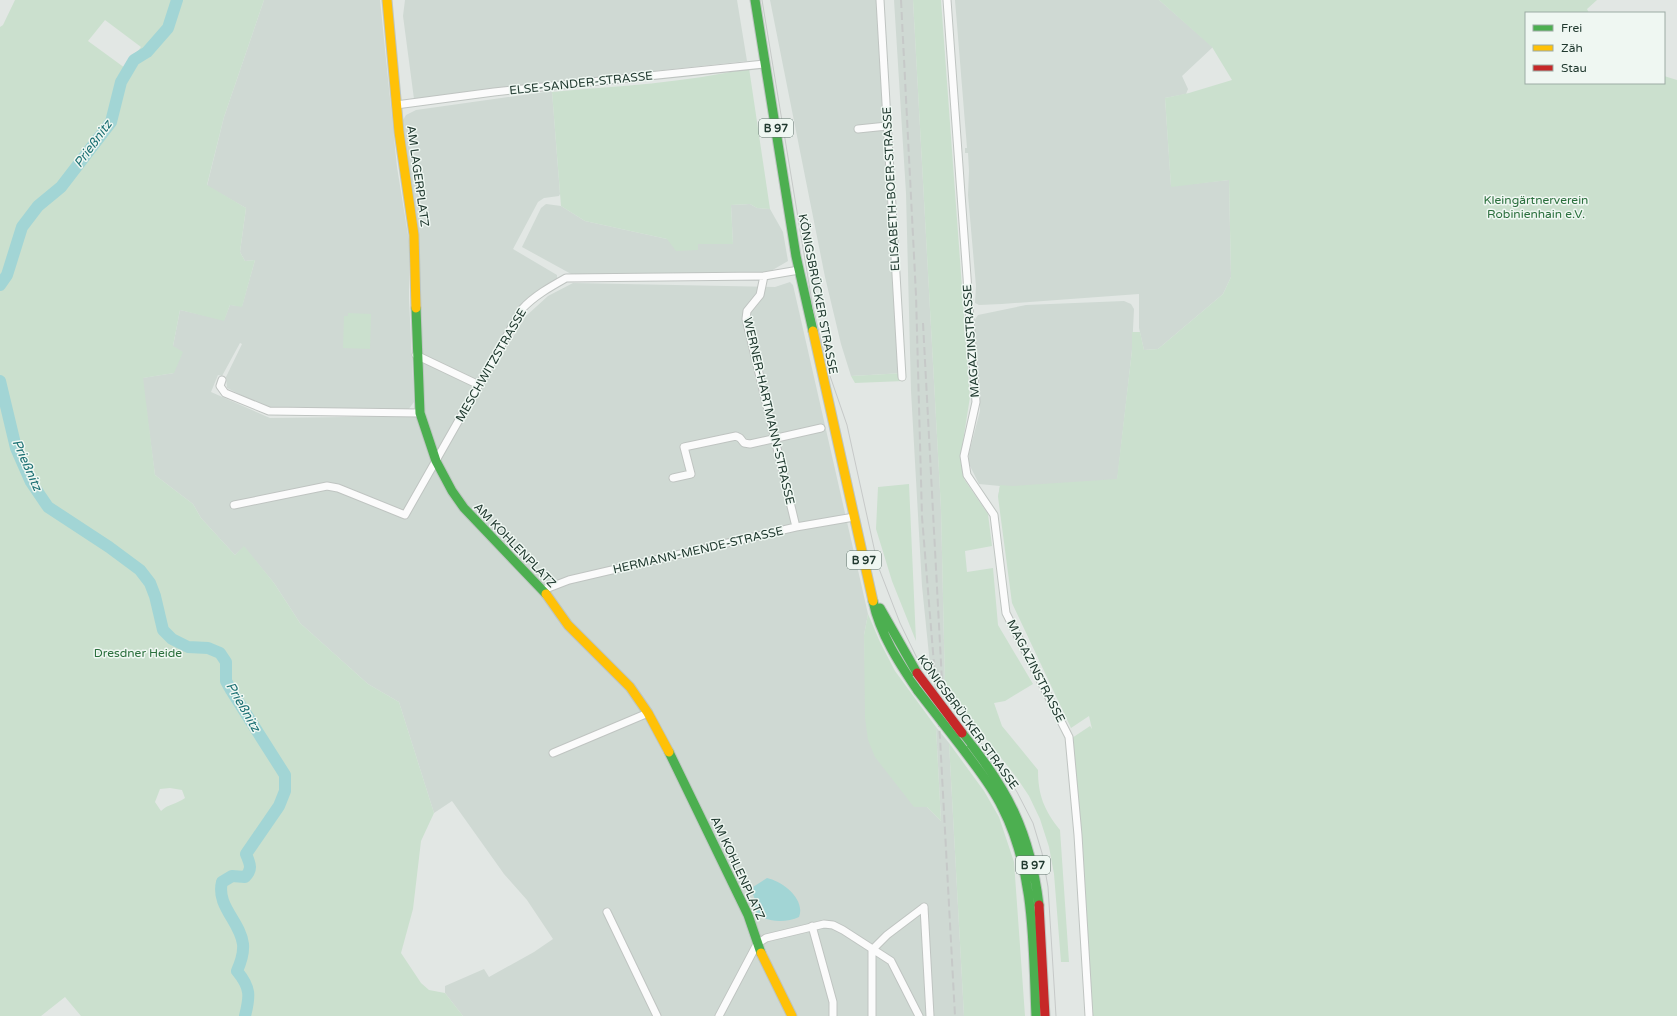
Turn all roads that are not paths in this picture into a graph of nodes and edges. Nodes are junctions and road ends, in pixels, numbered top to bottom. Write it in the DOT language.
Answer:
graph roads {
  1 [pos="387,0"];
  2 [pos="755,0"];
  3 [pos="880,0"];
  4 [pos="947,0"];
  5 [pos="765,64"];
  6 [pos="396,105"];
  7 [pos="888,126"];
  8 [pos="858,129"];
  9 [pos="799,270"];
  10 [pos="764,276"];
  11 [pos="416,355"];
  12 [pos="902,377"];
  13 [pos="222,380"];
  14 [pos="479,385"];
  15 [pos="420,413"];
  16 [pos="821,428"];
  17 [pos="773,438"];
  18 [pos="436,461"];
  19 [pos="673,478"];
  20 [pos="234,505"];
  21 [pos="854,517"];
  22 [pos="796,527"];
  23 [pos="543,590"];
  24 [pos="872,590"];
  25 [pos="648,713"];
  26 [pos="552,753"];
  27 [pos="607,912"];
  28 [pos="812,926"];
  29 [pos="757,944"];
  30 [pos="872,950"];
  31 [pos="657,1016"];
  32 [pos="719,1016"];
  33 [pos="792,1016"];
  34 [pos="833,1016"];
  35 [pos="872,1016"];
  36 [pos="919,1016"];
  37 [pos="930,1016"];
  38 [pos="1036,1016"];
  39 [pos="1045,1016"];
  40 [pos="1088,1016"];
  1 -- 6 [label="main road, AM LAGERPLATZ"];
  2 -- 5 [label="main road, KÖNIGSBRÜCKER STRASSE / B 97"];
  3 -- 7 [label="street, ELISABETH-BOER-STRASSE"];
  4 -- 40 [label="street, MAGAZINSTRASSE"];
  5 -- 6 [label="street, ELSE-SANDER-STRASSE"];
  5 -- 9 [label="main road, KÖNIGSBRÜCKER STRASSE / B 97"];
  6 -- 11 [label="main road, AM LAGERPLATZ"];
  7 -- 8 [label="street"];
  7 -- 12 [label="street, ELISABETH-BOER-STRASSE"];
  9 -- 10 [label="street, MESCHWITZSTRASSE"];
  9 -- 21 [label="main road, KÖNIGSBRÜCKER STRASSE / B 97"];
  10 -- 14 [label="street, MESCHWITZSTRASSE"];
  10 -- 17 [label="street, WERNER-HARTMANN-STRASSE"];
  11 -- 14 [label="street"];
  11 -- 15 [label="main road, AM LAGERPLATZ"];
  13 -- 15 [label="street"];
  14 -- 18 [label="street, MESCHWITZSTRASSE"];
  15 -- 18 [label="main road, AM LAGERPLATZ"];
  16 -- 17 [label="street"];
  17 -- 19 [label="street"];
  17 -- 22 [label="street, WERNER-HARTMANN-STRASSE"];
  18 -- 20 [label="street, MESCHWITZSTRASSE"];
  18 -- 23 [label="main road, AM KOHLENPLATZ"];
  21 -- 22 [label="street, HERMANN-MENDE-STRASSE"];
  21 -- 24 [label="main road, KÖNIGSBRÜCKER STRASSE / B 97"];
  22 -- 23 [label="street, HERMANN-MENDE-STRASSE"];
  23 -- 25 [label="main road, AM KOHLENPLATZ"];
  24 -- 38 [label="main road, KÖNIGSBRÜCKER STRASSE / B 97, bridge"];
  24 -- 39 [label="main road, KÖNIGSBRÜCKER STRASSE / B 97, bridge"];
  25 -- 26 [label="street"];
  25 -- 29 [label="main road, AM KOHLENPLATZ"];
  27 -- 31 [label="street"];
  28 -- 29 [label="street"];
  28 -- 30 [label="street"];
  28 -- 34 [label="street"];
  29 -- 32 [label="street"];
  29 -- 33 [label="main road, AM KOHLENPLATZ"];
  30 -- 35 [label="street"];
  30 -- 36 [label="street"];
  30 -- 37 [label="street"];
}
